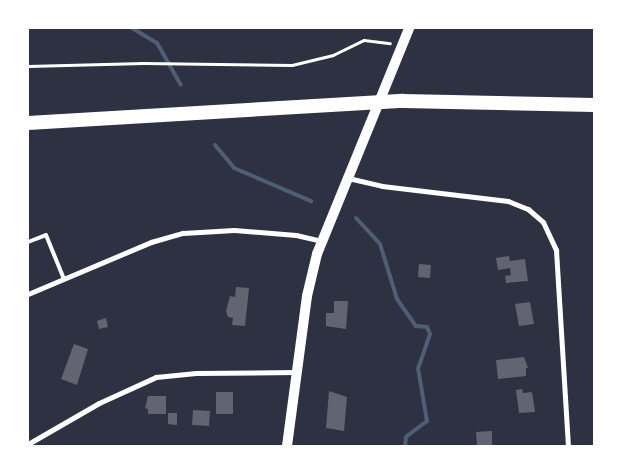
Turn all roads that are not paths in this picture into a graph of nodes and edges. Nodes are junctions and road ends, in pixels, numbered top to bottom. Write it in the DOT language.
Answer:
graph roads {
  1 [pos="408,28"];
  2 [pos="594,105"];
  3 [pos="28,123"];
  4 [pos="347,178"];
  5 [pos="322,241"];
  6 [pos="28,242"];
  7 [pos="64,279"];
  8 [pos="28,294"];
  9 [pos="298,372"];
  10 [pos="28,444"];
  11 [pos="287,446"];
  12 [pos="568,446"];
  1 -- 4 [label="main road"];
  2 -- 3 [label="highway"];
  4 -- 5 [label="main road"];
  4 -- 12 [label="street"];
  5 -- 7 [label="street"];
  5 -- 9 [label="main road"];
  6 -- 7 [label="lane"];
  7 -- 8 [label="street"];
  9 -- 10 [label="street"];
  9 -- 11 [label="main road"];
}
